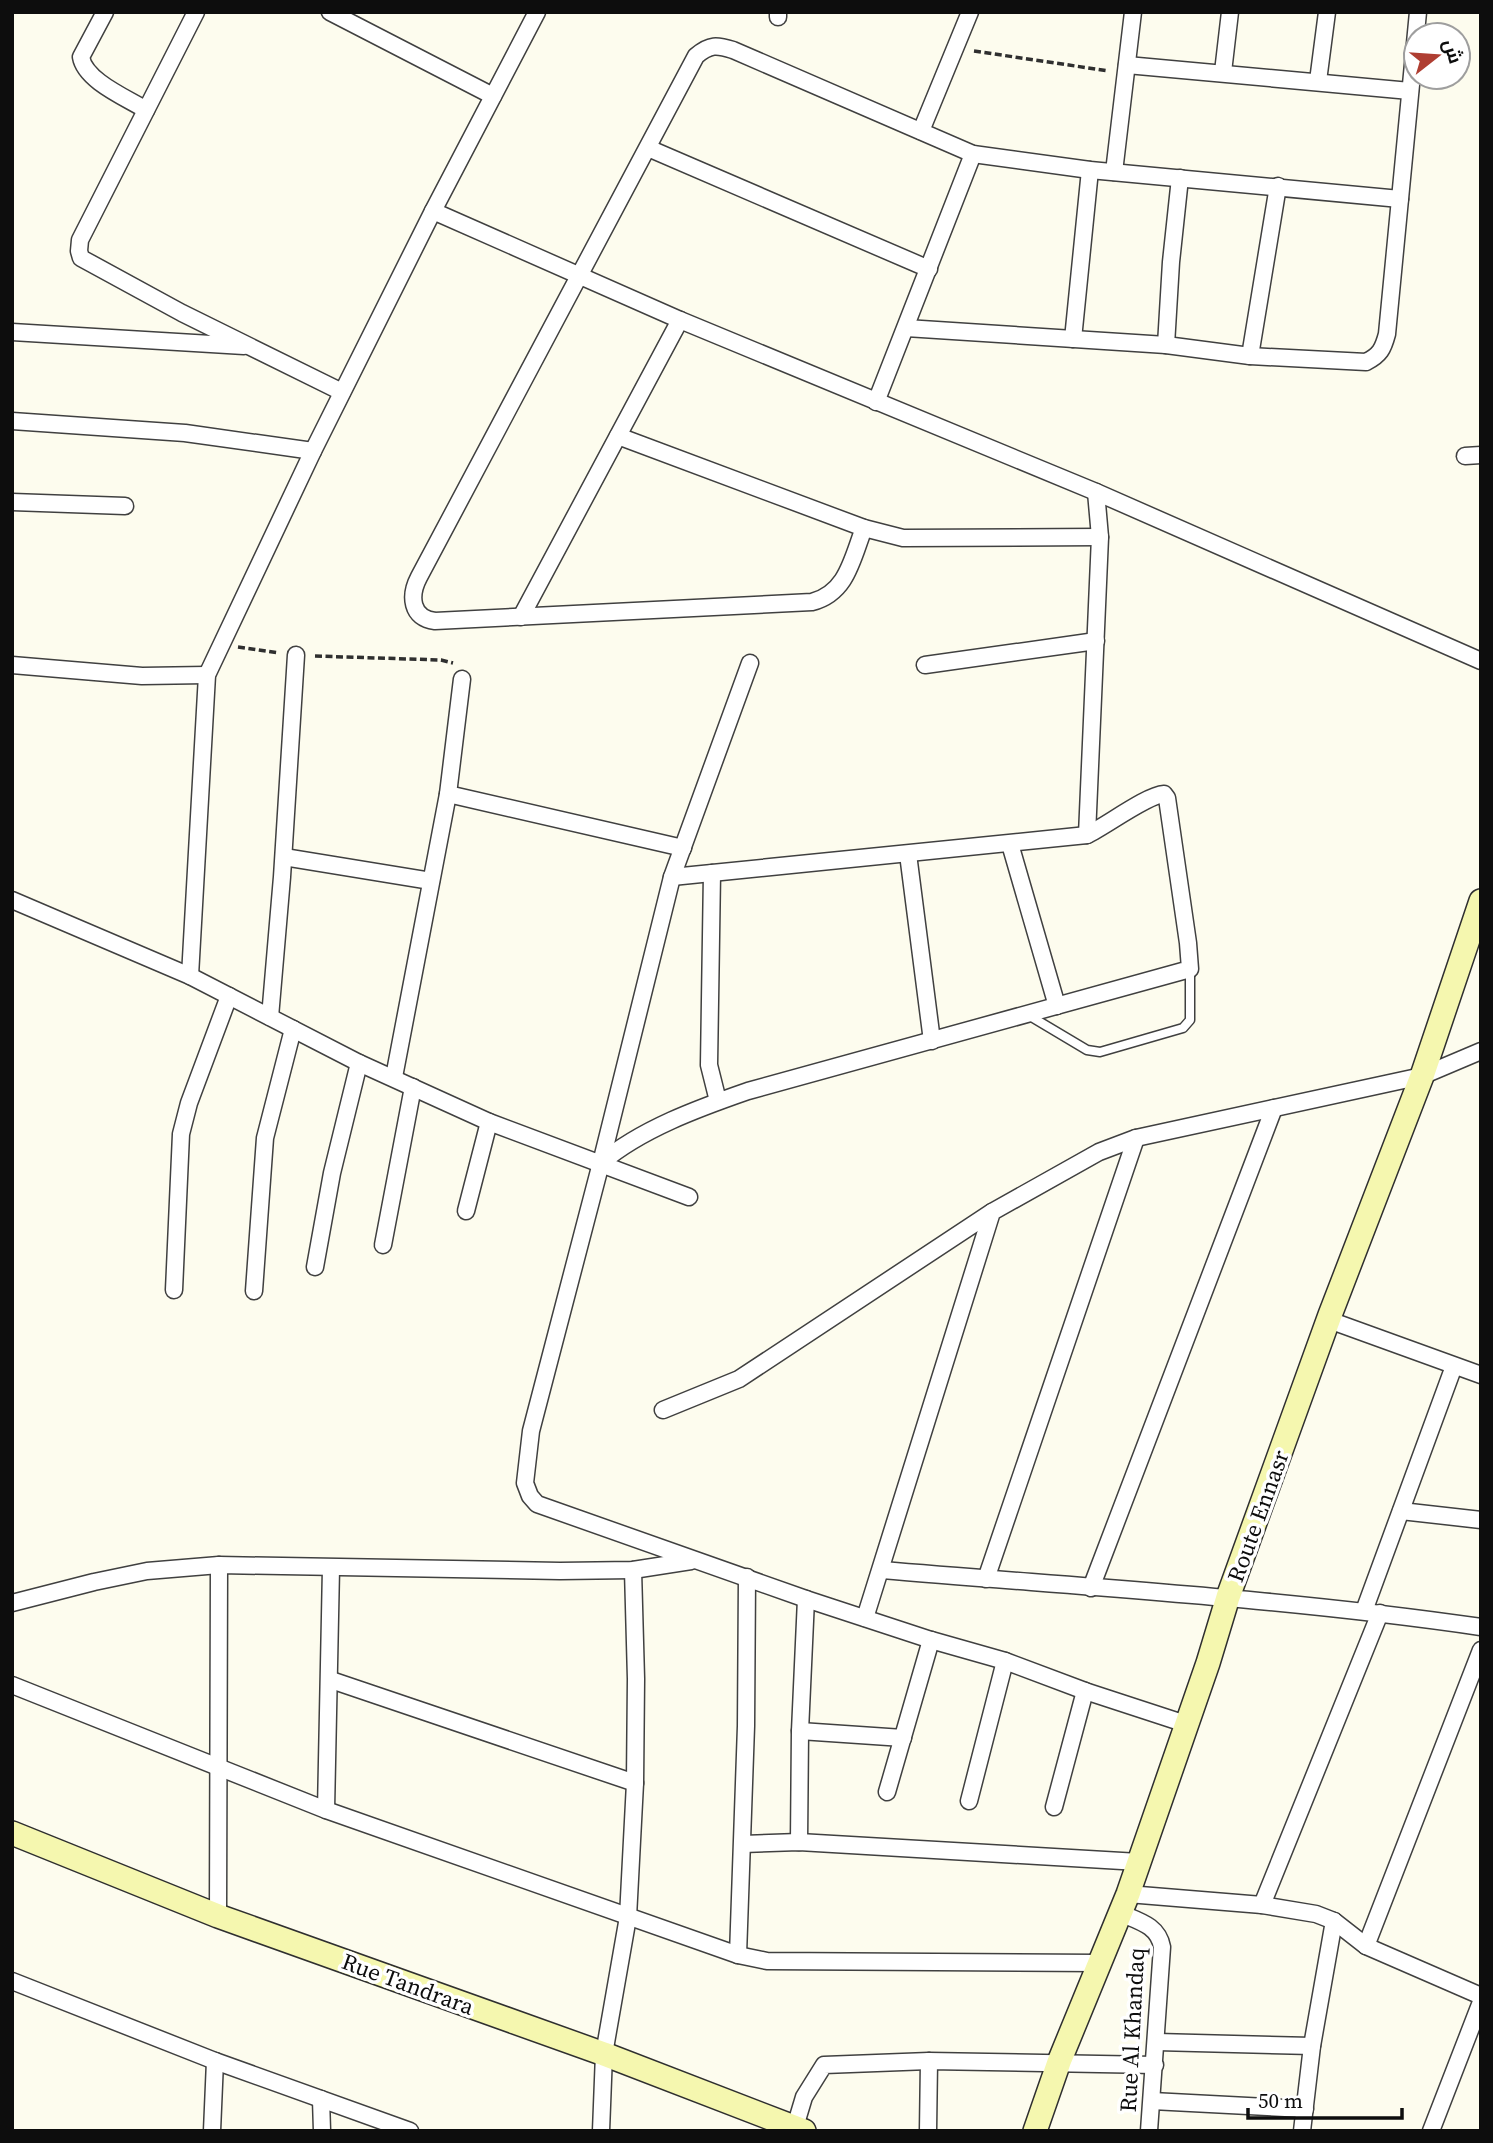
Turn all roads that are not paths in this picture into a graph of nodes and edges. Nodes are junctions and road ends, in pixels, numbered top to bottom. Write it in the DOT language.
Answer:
graph roads {
  1 [pos="105,12"];
  2 [pos="196,12"];
  3 [pos="330,12"];
  4 [pos="537,12"];
  5 [pos="970,12"];
  6 [pos="1133,12"];
  7 [pos="1230,12"];
  8 [pos="1327,12"];
  9 [pos="1127,69"];
  10 [pos="1223,72"];
  11 [pos="1318,82"];
  12 [pos="1402,90"];
  13 [pos="1410,91"];
  14 [pos="493,96"];
  15 [pos="146,110"];
  16 [pos="921,131"];
  17 [pos="648,148"];
  18 [pos="973,154"];
  19 [pos="1090,170"];
  20 [pos="1114,172"];
  21 [pos="1180,178"];
  22 [pos="1278,186"];
  23 [pos="1400,199"];
  24 [pos="433,211"];
  25 [pos="929,269"];
  26 [pos="580,275"];
  27 [pos="680,320"];
  28 [pos="906,328"];
  29 [pos="12,332"];
  30 [pos="1073,339"];
  31 [pos="1166,345"];
  32 [pos="250,346"];
  33 [pos="1250,356"];
  34 [pos="342,392"];
  35 [pos="876,402"];
  36 [pos="12,421"];
  37 [pos="618,436"];
  38 [pos="313,451"];
  39 [pos="1096,492"];
  40 [pos="12,502"];
  41 [pos="125,506"];
  42 [pos="864,528"];
  43 [pos="1100,537"];
  44 [pos="521,617"];
  45 [pos="1096,641"];
  46 [pos="296,655"];
  47 [pos="1481,661"];
  48 [pos="750,663"];
  49 [pos="12,665"];
  50 [pos="925,665"];
  51 [pos="207,675"];
  52 [pos="462,679"];
  53 [pos="448,794"];
  54 [pos="1087,835"];
  55 [pos="1010,844"];
  56 [pos="683,848"];
  57 [pos="908,854"];
  58 [pos="284,857"];
  59 [pos="712,873"];
  60 [pos="672,877"];
  61 [pos="431,881"];
  62 [pos="12,900"];
  63 [pos="1480,907"];
  64 [pos="1189,969"];
  65 [pos="190,976"];
  66 [pos="229,996"];
  67 [pos="1057,1006"];
  68 [pos="1028,1014"];
  69 [pos="270,1017"];
  70 [pos="293,1029"];
  71 [pos="932,1041"];
  72 [pos="1481,1052"];
  73 [pos="359,1063"];
  74 [pos="1422,1076"];
  75 [pos="394,1077"];
  76 [pos="413,1087"];
  77 [pos="718,1101"];
  78 [pos="1274,1108"];
  79 [pos="489,1122"];
  80 [pos="1136,1138"];
  81 [pos="601,1163"];
  82 [pos="689,1197"];
  83 [pos="466,1211"];
  84 [pos="992,1212"];
  85 [pos="383,1245"];
  86 [pos="315,1267"];
  87 [pos="174,1290"];
  88 [pos="254,1291"];
  89 [pos="1329,1320"];
  90 [pos="1454,1366"];
  91 [pos="1481,1376"];
  92 [pos="663,1410"];
  93 [pos="1401,1511"];
  94 [pos="1481,1520"];
  95 [pos="695,1561"];
  96 [pos="219,1565"];
  97 [pos="331,1568"];
  98 [pos="633,1570"];
  99 [pos="882,1570"];
  100 [pos="747,1577"];
  101 [pos="986,1579"];
  102 [pos="1091,1588"];
  103 [pos="1228,1597"];
  104 [pos="806,1599"];
  105 [pos="12,1602"];
  106 [pos="1372,1612"];
  107 [pos="865,1618"];
  108 [pos="1481,1627"];
  109 [pos="930,1640"];
  110 [pos="1481,1650"];
  111 [pos="1005,1661"];
  112 [pos="331,1680"];
  113 [pos="12,1685"];
  114 [pos="1085,1692"];
  115 [pos="1186,1724"];
  116 [pos="800,1731"];
  117 [pos="903,1738"];
  118 [pos="219,1768"];
  119 [pos="635,1783"];
  120 [pos="887,1792"];
  121 [pos="969,1801"];
  122 [pos="1054,1807"];
  123 [pos="327,1810"];
  124 [pos="12,1833"];
  125 [pos="799,1842"];
  126 [pos="743,1844"];
  127 [pos="1139,1862"];
  128 [pos="1124,1903"];
  129 [pos="1262,1905"];
  130 [pos="218,1916"];
  131 [pos="628,1917"];
  132 [pos="1334,1921"];
  133 [pos="1366,1947"];
  134 [pos="738,1955"];
  135 [pos="1100,1963"];
  136 [pos="12,1981"];
  137 [pos="1481,1996"];
  138 [pos="1481,2002"];
  139 [pos="1157,2042"];
  140 [pos="1312,2046"];
  141 [pos="604,2054"];
  142 [pos="215,2061"];
  143 [pos="929,2061"];
  144 [pos="1059,2062"];
  145 [pos="1155,2065"];
  146 [pos="321,2099"];
  147 [pos="1152,2101"];
  148 [pos="1305,2109"];
  149 [pos="800,2129"];
  150 [pos="212,2131"];
  151 [pos="322,2131"];
  152 [pos="410,2131"];
  153 [pos="601,2131"];
  154 [pos="928,2131"];
  155 [pos="1034,2131"];
  156 [pos="1149,2131"];
  157 [pos="1302,2131"];
  158 [pos="1431,2131"];
  1 -- 15 [label="street"];
  2 -- 15 [label="street"];
  3 -- 14 [label="street"];
  4 -- 14 [label="street"];
  5 -- 16 [label="street"];
  6 -- 9 [label="street"];
  7 -- 10 [label="street"];
  8 -- 11 [label="street"];
  9 -- 10 [label="street"];
  9 -- 20 [label="street"];
  10 -- 11 [label="street"];
  11 -- 12 [label="street"];
  13 -- 23 [label="street"];
  14 -- 24 [label="street"];
  15 -- 32 [label="street"];
  16 -- 17 [label="street"];
  16 -- 18 [label="street"];
  17 -- 25 [label="street"];
  17 -- 26 [label="street"];
  18 -- 19 [label="street"];
  18 -- 25 [label="street"];
  19 -- 20 [label="street"];
  19 -- 30 [label="street"];
  20 -- 21 [label="street"];
  21 -- 22 [label="street"];
  21 -- 31 [label="street"];
  22 -- 23 [label="street"];
  22 -- 33 [label="street"];
  23 -- 33 [label="street"];
  24 -- 26 [label="street"];
  24 -- 34 [label="street"];
  25 -- 28 [label="street"];
  26 -- 27 [label="street"];
  26 -- 44 [label="street"];
  27 -- 35 [label="street"];
  27 -- 37 [label="street"];
  28 -- 30 [label="street"];
  28 -- 35 [label="street"];
  29 -- 32 [label="street"];
  30 -- 31 [label="street"];
  31 -- 33 [label="street"];
  32 -- 34 [label="street"];
  34 -- 38 [label="street"];
  35 -- 39 [label="street"];
  36 -- 38 [label="street"];
  37 -- 42 [label="street"];
  37 -- 44 [label="street"];
  38 -- 51 [label="street"];
  39 -- 43 [label="street"];
  39 -- 47 [label="street"];
  40 -- 41 [label="street"];
  42 -- 43 [label="street"];
  42 -- 44 [label="street"];
  43 -- 45 [label="street"];
  45 -- 50 [label="street"];
  45 -- 54 [label="street"];
  46 -- 58 [label="street"];
  48 -- 56 [label="street"];
  49 -- 51 [label="street"];
  51 -- 65 [label="street"];
  52 -- 53 [label="street"];
  53 -- 56 [label="street"];
  53 -- 61 [label="street"];
  54 -- 55 [label="street"];
  54 -- 64 [label="street"];
  55 -- 57 [label="street"];
  55 -- 67 [label="street"];
  56 -- 60 [label="street"];
  57 -- 59 [label="street"];
  57 -- 71 [label="street"];
  58 -- 61 [label="street"];
  58 -- 69 [label="street"];
  59 -- 60 [label="street"];
  59 -- 77 [label="street"];
  60 -- 81 [label="street"];
  61 -- 75 [label="street"];
  62 -- 65 [label="street"];
  63 -- 74 [label="main road, Route Ennasr"];
  64 -- 67 [label="street"];
  64 -- 68 [label="lane"];
  65 -- 66 [label="street"];
  66 -- 69 [label="street"];
  66 -- 87 [label="street"];
  67 -- 68 [label="street"];
  68 -- 71 [label="street"];
  69 -- 70 [label="street"];
  70 -- 73 [label="street"];
  70 -- 88 [label="street"];
  71 -- 77 [label="street"];
  72 -- 74 [label="street"];
  73 -- 75 [label="street"];
  73 -- 86 [label="street"];
  74 -- 78 [label="street"];
  74 -- 89 [label="main road, Route Ennasr"];
  75 -- 76 [label="street"];
  76 -- 79 [label="street"];
  76 -- 85 [label="street"];
  77 -- 81 [label="street"];
  78 -- 80 [label="street"];
  78 -- 102 [label="street"];
  79 -- 81 [label="street"];
  79 -- 83 [label="street"];
  80 -- 84 [label="street"];
  80 -- 101 [label="street"];
  81 -- 82 [label="street"];
  81 -- 95 [label="street"];
  84 -- 92 [label="street"];
  84 -- 99 [label="street"];
  89 -- 90 [label="street"];
  89 -- 103 [label="main road, Route Ennasr"];
  90 -- 91 [label="street"];
  90 -- 93 [label="street"];
  93 -- 94 [label="street"];
  93 -- 106 [label="street"];
  95 -- 98 [label="street"];
  95 -- 100 [label="street"];
  96 -- 97 [label="street"];
  96 -- 105 [label="street"];
  96 -- 118 [label="street"];
  97 -- 98 [label="street"];
  97 -- 112 [label="street"];
  98 -- 119 [label="street"];
  99 -- 101 [label="street"];
  99 -- 107 [label="street"];
  100 -- 104 [label="street"];
  100 -- 126 [label="street"];
  101 -- 102 [label="street"];
  102 -- 103 [label="street"];
  103 -- 106 [label="street"];
  103 -- 115 [label="main road, Route Ennasr"];
  104 -- 107 [label="street"];
  104 -- 116 [label="street"];
  106 -- 108 [label="street"];
  106 -- 129 [label="street"];
  107 -- 109 [label="street"];
  109 -- 111 [label="street"];
  109 -- 117 [label="street"];
  110 -- 133 [label="street"];
  111 -- 114 [label="street"];
  111 -- 121 [label="street"];
  112 -- 119 [label="street"];
  112 -- 123 [label="street"];
  113 -- 118 [label="street"];
  114 -- 115 [label="street"];
  114 -- 122 [label="street"];
  115 -- 127 [label="main road, Route Ennasr"];
  116 -- 117 [label="street"];
  116 -- 125 [label="street"];
  117 -- 120 [label="street"];
  118 -- 123 [label="street"];
  118 -- 130 [label="street"];
  119 -- 131 [label="street"];
  123 -- 131 [label="street"];
  124 -- 130 [label="main road, Rue Tandrara"];
  125 -- 126 [label="street"];
  125 -- 127 [label="street"];
  126 -- 134 [label="street"];
  127 -- 128 [label="main road, Route Ennasr"];
  128 -- 129 [label="street"];
  128 -- 135 [label="main road, Route Ennasr"];
  128 -- 139 [label="street, Rue Al Khandaq"];
  129 -- 132 [label="street"];
  130 -- 141 [label="main road, Rue Tandrara"];
  131 -- 134 [label="street"];
  131 -- 141 [label="street"];
  132 -- 133 [label="street"];
  132 -- 140 [label="street"];
  133 -- 137 [label="street"];
  134 -- 135 [label="street"];
  135 -- 144 [label="main road, Route Ennasr"];
  136 -- 142 [label="street"];
  138 -- 158 [label="street"];
  139 -- 140 [label="street"];
  139 -- 145 [label="street, Rue Al Khandaq"];
  140 -- 148 [label="street"];
  141 -- 149 [label="main road, Rue Tandrara"];
  141 -- 153 [label="street"];
  142 -- 146 [label="street"];
  142 -- 150 [label="street"];
  143 -- 144 [label="street"];
  143 -- 149 [label="street"];
  143 -- 154 [label="street"];
  144 -- 145 [label="street"];
  144 -- 155 [label="main road, Route Ennasr"];
  145 -- 147 [label="street, Rue Al Khandaq"];
  146 -- 151 [label="street"];
  146 -- 152 [label="street"];
  147 -- 148 [label="street"];
  147 -- 156 [label="street, Rue Al Khandaq"];
  148 -- 157 [label="street"];
}
